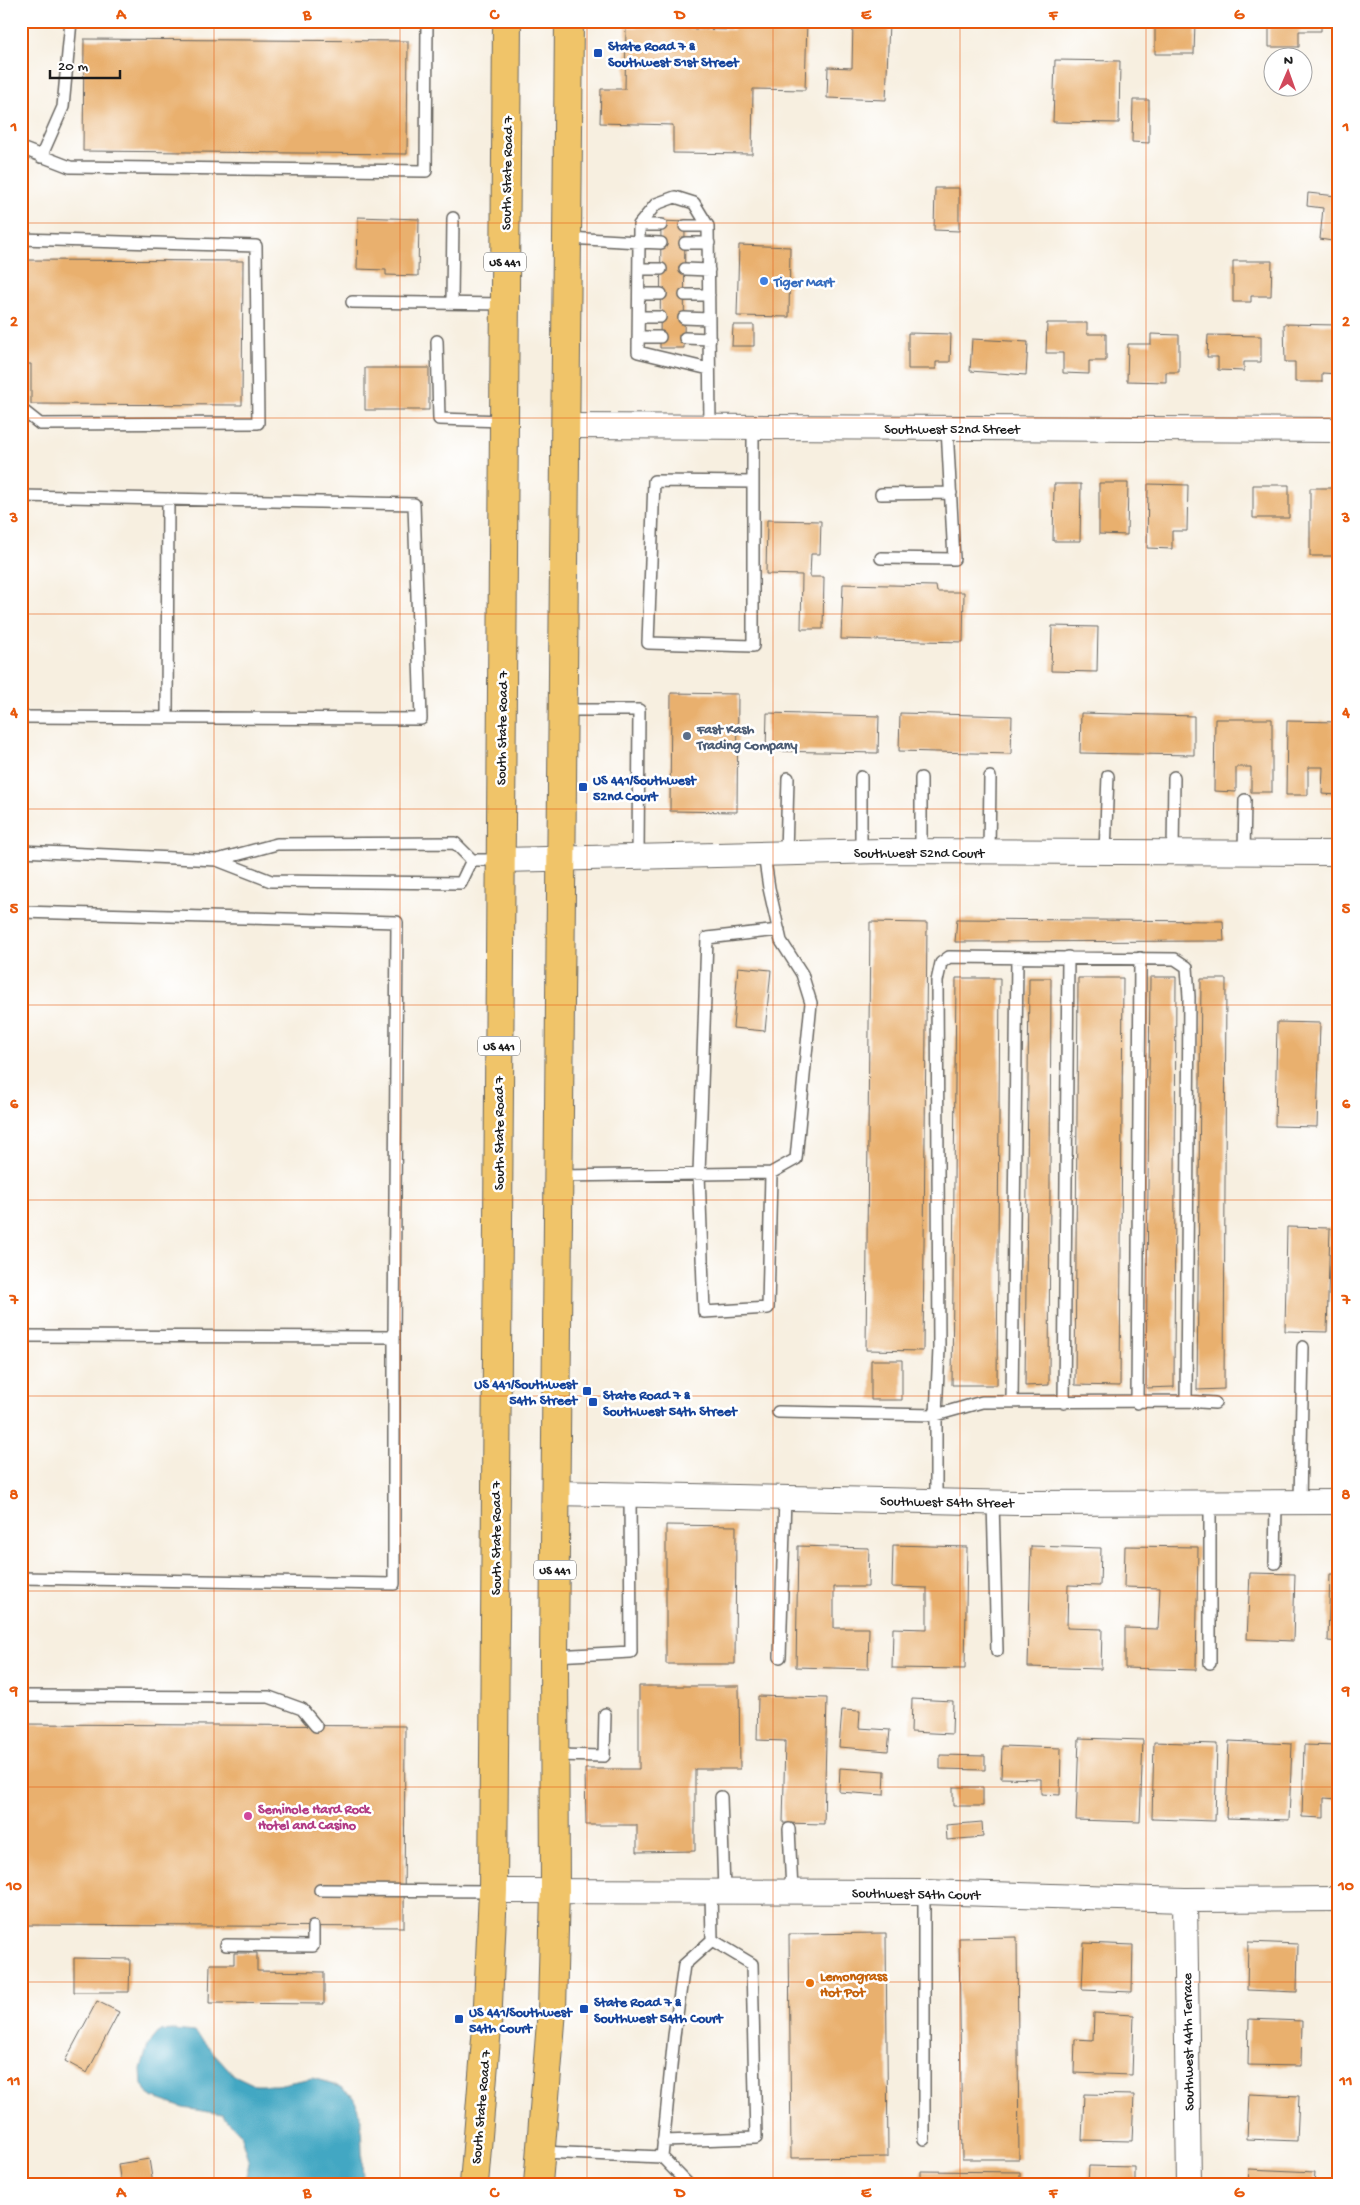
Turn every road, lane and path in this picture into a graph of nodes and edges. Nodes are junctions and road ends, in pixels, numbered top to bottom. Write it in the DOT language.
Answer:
graph roads {
  1 [pos="71,21"];
  2 [pos="427,21"];
  3 [pos="507,21"];
  4 [pos="569,21"];
  5 [pos="21,148"];
  6 [pos="41,157"];
  7 [pos="453,218"];
  8 [pos="639,225"];
  9 [pos="661,225"];
  10 [pos="685,226"];
  11 [pos="708,226"];
  12 [pos="568,238"];
  13 [pos="21,239"];
  14 [pos="639,242"];
  15 [pos="661,243"];
  16 [pos="685,243"];
  17 [pos="709,244"];
  18 [pos="638,269"];
  19 [pos="661,269"];
  20 [pos="685,269"];
  21 [pos="709,270"];
  22 [pos="639,294"];
  23 [pos="661,294"];
  24 [pos="685,295"];
  25 [pos="709,295"];
  26 [pos="352,302"];
  27 [pos="452,303"];
  28 [pos="505,304"];
  29 [pos="639,317"];
  30 [pos="660,317"];
  31 [pos="684,318"];
  32 [pos="710,319"];
  33 [pos="639,338"];
  34 [pos="660,338"];
  35 [pos="685,338"];
  36 [pos="710,339"];
  37 [pos="437,341"];
  38 [pos="710,369"];
  39 [pos="21,409"];
  40 [pos="504,421"];
  41 [pos="565,426"];
  42 [pos="710,427"];
  43 [pos="753,428"];
  44 [pos="947,428"];
  45 [pos="1339,430"];
  46 [pos="754,482"];
  47 [pos="951,493"];
  48 [pos="881,494"];
  49 [pos="21,496"];
  50 [pos="168,499"];
  51 [pos="881,558"];
  52 [pos="562,710"];
  53 [pos="21,717"];
  54 [pos="167,717"];
  55 [pos="1108,776"];
  56 [pos="861,777"];
  57 [pos="990,777"];
  58 [pos="1174,777"];
  59 [pos="788,778"];
  60 [pos="921,778"];
  61 [pos="1245,800"];
  62 [pos="21,851"];
  63 [pos="921,851"];
  64 [pos="861,852"];
  65 [pos="989,852"];
  66 [pos="1105,852"];
  67 [pos="1173,853"];
  68 [pos="1244,853"];
  69 [pos="1339,853"];
  70 [pos="775,854"];
  71 [pos="638,858"];
  72 [pos="217,860"];
  73 [pos="472,860"];
  74 [pos="500,860"];
  75 [pos="561,860"];
  76 [pos="21,912"];
  77 [pos="779,930"];
  78 [pos="1017,957"];
  79 [pos="1068,957"];
  80 [pos="1140,958"];
  81 [pos="771,1172"];
  82 [pos="699,1174"];
  83 [pos="558,1176"];
  84 [pos="21,1336"];
  85 [pos="394,1337"];
  86 [pos="1303,1346"];
  87 [pos="1186,1401"];
  88 [pos="1012,1402"];
  89 [pos="1064,1403"];
  90 [pos="1137,1403"];
  91 [pos="1215,1403"];
  92 [pos="778,1412"];
  93 [pos="936,1415"];
  94 [pos="556,1493"];
  95 [pos="630,1495"];
  96 [pos="785,1498"];
  97 [pos="936,1501"];
  98 [pos="993,1502"];
  99 [pos="1210,1502"];
  100 [pos="1276,1502"];
  101 [pos="1300,1502"];
  102 [pos="1339,1502"];
  103 [pos="1275,1563"];
  104 [pos="21,1578"];
  105 [pos="997,1651"];
  106 [pos="554,1656"];
  107 [pos="780,1657"];
  108 [pos="1210,1664"];
  109 [pos="21,1696"];
  110 [pos="605,1714"];
  111 [pos="316,1726"];
  112 [pos="554,1754"];
  113 [pos="721,1797"];
  114 [pos="789,1830"];
  115 [pos="320,1890"];
  116 [pos="555,1890"];
  117 [pos="493,1891"];
  118 [pos="718,1891"];
  119 [pos="792,1891"];
  120 [pos="924,1892"];
  121 [pos="1339,1898"];
  122 [pos="1185,1900"];
  123 [pos="313,1927"];
  124 [pos="712,1940"];
  125 [pos="226,1945"];
  126 [pos="924,2139"];
  127 [pos="663,2141"];
  128 [pos="541,2152"];
  129 [pos="662,2156"];
  130 [pos="474,2184"];
  131 [pos="538,2184"];
  132 [pos="688,2184"];
  133 [pos="1189,2184"];
  1 -- 6 [label="lane"];
  2 -- 6 [label="lane"];
  3 -- 28 [label="main road, South State Road 7 / US 441"];
  4 -- 12 [label="main road, US 441"];
  5 -- 6 [label="lane"];
  7 -- 27 [label="lane"];
  8 -- 9 [label="lane"];
  8 -- 11 [label="lane"];
  8 -- 14 [label="lane"];
  10 -- 11 [label="lane"];
  11 -- 17 [label="lane"];
  12 -- 14 [label="lane"];
  12 -- 41 [label="main road, US 441"];
  13 -- 39 [label="lane"];
  14 -- 15 [label="lane"];
  14 -- 18 [label="lane"];
  16 -- 17 [label="lane"];
  17 -- 21 [label="lane"];
  18 -- 19 [label="lane"];
  18 -- 22 [label="lane"];
  20 -- 21 [label="lane"];
  21 -- 25 [label="lane"];
  22 -- 23 [label="lane"];
  22 -- 29 [label="lane"];
  24 -- 25 [label="lane"];
  25 -- 32 [label="lane"];
  26 -- 27 [label="lane"];
  27 -- 28 [label="lane"];
  28 -- 40 [label="main road, South State Road 7 / US 441"];
  29 -- 30 [label="lane"];
  29 -- 33 [label="lane"];
  31 -- 32 [label="lane"];
  32 -- 36 [label="lane"];
  33 -- 34 [label="lane"];
  33 -- 38 [label="lane"];
  35 -- 36 [label="lane"];
  36 -- 38 [label="lane"];
  37 -- 40 [label="lane"];
  38 -- 42 [label="lane"];
  40 -- 74 [label="main road, South State Road 7 / US 441"];
  41 -- 42 [label="street, Southwest 52nd Street"];
  41 -- 52 [label="main road, US 441"];
  42 -- 43 [label="street, Southwest 52nd Street"];
  43 -- 44 [label="street, Southwest 52nd Street"];
  43 -- 46 [label="lane"];
  44 -- 45 [label="street, Southwest 52nd Street"];
  44 -- 47 [label="lane"];
  46 -- 46 [label="lane"];
  47 -- 48 [label="lane"];
  47 -- 51 [label="lane"];
  49 -- 50 [label="lane"];
  50 -- 54 [label="lane"];
  50 -- 54 [label="lane"];
  52 -- 71 [label="lane"];
  52 -- 75 [label="main road, US 441"];
  53 -- 54 [label="lane"];
  55 -- 66 [label="lane"];
  56 -- 64 [label="lane"];
  57 -- 65 [label="lane"];
  58 -- 67 [label="lane"];
  59 -- 70 [label="lane"];
  60 -- 63 [label="lane"];
  61 -- 68 [label="lane"];
  62 -- 72 [label="lane"];
  63 -- 64 [label="street, Southwest 52nd Court"];
  63 -- 65 [label="street, Southwest 52nd Court"];
  64 -- 70 [label="street, Southwest 52nd Court"];
  65 -- 66 [label="street, Southwest 52nd Court"];
  66 -- 67 [label="street, Southwest 52nd Court"];
  67 -- 68 [label="street, Southwest 52nd Court"];
  68 -- 69 [label="street, Southwest 52nd Court"];
  70 -- 71 [label="street, Southwest 52nd Court"];
  70 -- 77 [label="lane"];
  71 -- 75 [label="street, Southwest 52nd Court"];
  72 -- 73 [label="lane"];
  72 -- 73 [label="lane"];
  73 -- 74 [label="lane"];
  74 -- 75 [label="street, Southwest 52nd Court"];
  74 -- 117 [label="main road, South State Road 7 / US 441"];
  75 -- 83 [label="main road, US 441"];
  76 -- 85 [label="lane"];
  77 -- 81 [label="lane"];
  77 -- 82 [label="lane"];
  78 -- 79 [label="lane"];
  78 -- 88 [label="lane"];
  78 -- 93 [label="lane"];
  79 -- 80 [label="lane"];
  79 -- 89 [label="lane"];
  80 -- 87 [label="lane"];
  80 -- 90 [label="lane"];
  81 -- 82 [label="lane"];
  81 -- 82 [label="lane"];
  82 -- 83 [label="lane"];
  83 -- 94 [label="main road, US 441"];
  84 -- 85 [label="lane"];
  85 -- 104 [label="lane"];
  86 -- 101 [label="lane"];
  87 -- 90 [label="lane"];
  87 -- 91 [label="lane"];
  88 -- 89 [label="lane"];
  88 -- 93 [label="lane"];
  89 -- 90 [label="lane"];
  92 -- 93 [label="lane"];
  93 -- 97 [label="lane"];
  94 -- 95 [label="street, Southwest 54th Street"];
  94 -- 106 [label="main road, US 441"];
  95 -- 96 [label="street, Southwest 54th Street"];
  95 -- 106 [label="lane"];
  96 -- 97 [label="street, Southwest 54th Street"];
  96 -- 107 [label="lane"];
  97 -- 98 [label="street, Southwest 54th Street"];
  98 -- 99 [label="street, Southwest 54th Street"];
  98 -- 105 [label="lane"];
  99 -- 100 [label="street, Southwest 54th Street"];
  99 -- 108 [label="lane"];
  100 -- 101 [label="street, Southwest 54th Street"];
  100 -- 103 [label="lane"];
  101 -- 102 [label="street, Southwest 54th Street"];
  106 -- 112 [label="main road, US 441"];
  109 -- 111 [label="lane"];
  110 -- 112 [label="lane"];
  112 -- 116 [label="main road, US 441"];
  113 -- 118 [label="lane"];
  114 -- 119 [label="lane"];
  115 -- 117 [label="lane"];
  116 -- 117 [label="street, Southwest 54th Court"];
  116 -- 118 [label="street, Southwest 54th Court"];
  116 -- 128 [label="main road, US 441"];
  117 -- 130 [label="main road, South State Road 7 / US 441"];
  118 -- 119 [label="street, Southwest 54th Court"];
  118 -- 124 [label="lane"];
  119 -- 120 [label="street, Southwest 54th Court"];
  120 -- 122 [label="street, Southwest 54th Court"];
  120 -- 126 [label="lane"];
  121 -- 122 [label="street, Southwest 54th Court"];
  122 -- 133 [label="street, Southwest 44th Terrace"];
  123 -- 125 [label="lane"];
  124 -- 127 [label="lane"];
  124 -- 127 [label="lane"];
  127 -- 129 [label="lane"];
  128 -- 129 [label="lane"];
  128 -- 131 [label="main road, US 441"];
  129 -- 132 [label="lane"];
}
